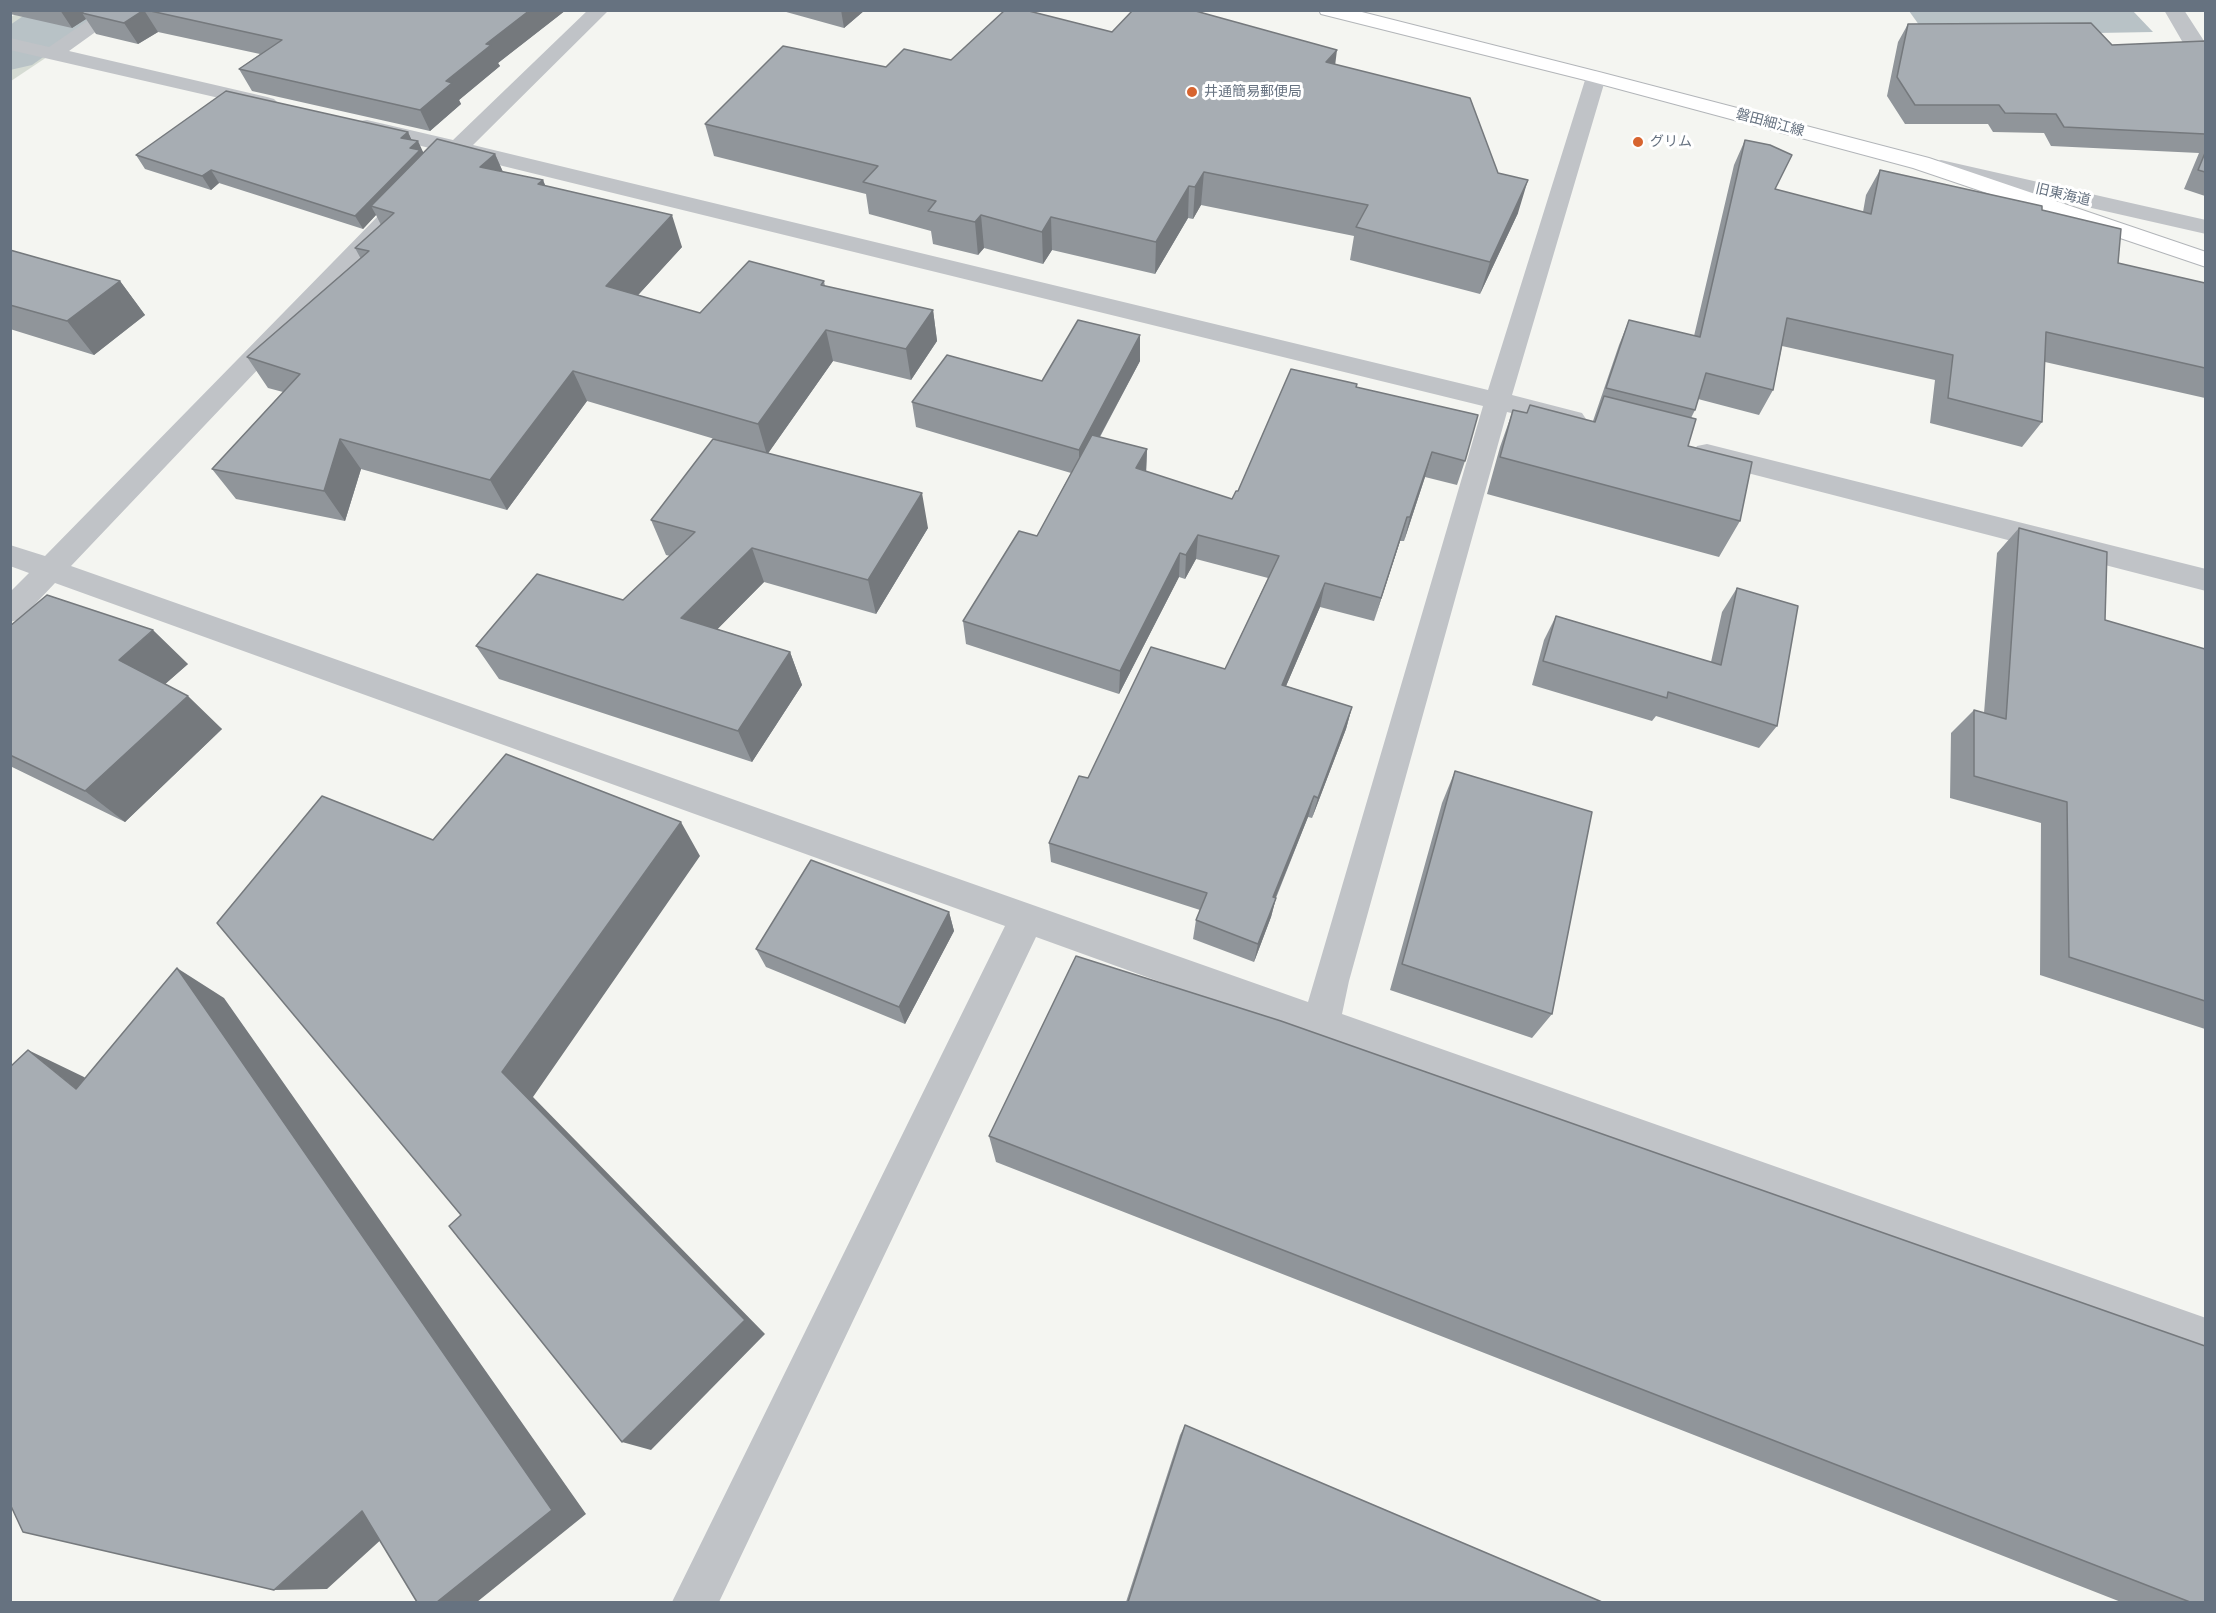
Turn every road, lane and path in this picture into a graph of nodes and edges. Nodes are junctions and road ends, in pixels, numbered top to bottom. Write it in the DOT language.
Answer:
graph roads {
  1 [pos="117,10"];
  2 [pos="600,10"];
  3 [pos="1328,10"];
  4 [pos="2174,10"];
  5 [pos="10,44"];
  6 [pos="53,53"];
  7 [pos="2205,55"];
  8 [pos="1596,77"];
  9 [pos="284,107"];
  10 [pos="342,120"];
  11 [pos="458,147"];
  12 [pos="1921,163"];
  13 [pos="434,172"];
  14 [pos="401,206"];
  15 [pos="2205,227"];
  16 [pos="2205,260"];
  17 [pos="1498,399"];
  18 [pos="1602,426"];
  19 [pos="1684,447"];
  20 [pos="10,555"];
  21 [pos="49,569"];
  22 [pos="2205,580"];
  23 [pos="10,611"];
  24 [pos="1027,918"];
  25 [pos="1322,1023"];
  26 [pos="2205,1339"];
  27 [pos="695,1602"];
  1 -- 6 [label="street"];
  2 -- 11 [label="street"];
  3 -- 8 [label="main road, 磐田細江線"];
  4 -- 7 [label="street"];
  5 -- 6 [label="street"];
  6 -- 9 [label="street"];
  8 -- 12 [label="main road, 磐田細江線"];
  8 -- 17 [label="street"];
  10 -- 11 [label="street"];
  11 -- 13 [label="street"];
  11 -- 17 [label="street"];
  12 -- 15 [label="street, 旧東海道"];
  12 -- 16 [label="main road, 磐田細江線"];
  14 -- 21 [label="street"];
  17 -- 18 [label="street"];
  17 -- 25 [label="street"];
  19 -- 22 [label="street"];
  20 -- 21 [label="street"];
  21 -- 23 [label="street"];
  21 -- 24 [label="street"];
  24 -- 25 [label="street"];
  24 -- 27 [label="street"];
  25 -- 26 [label="street"];
}
